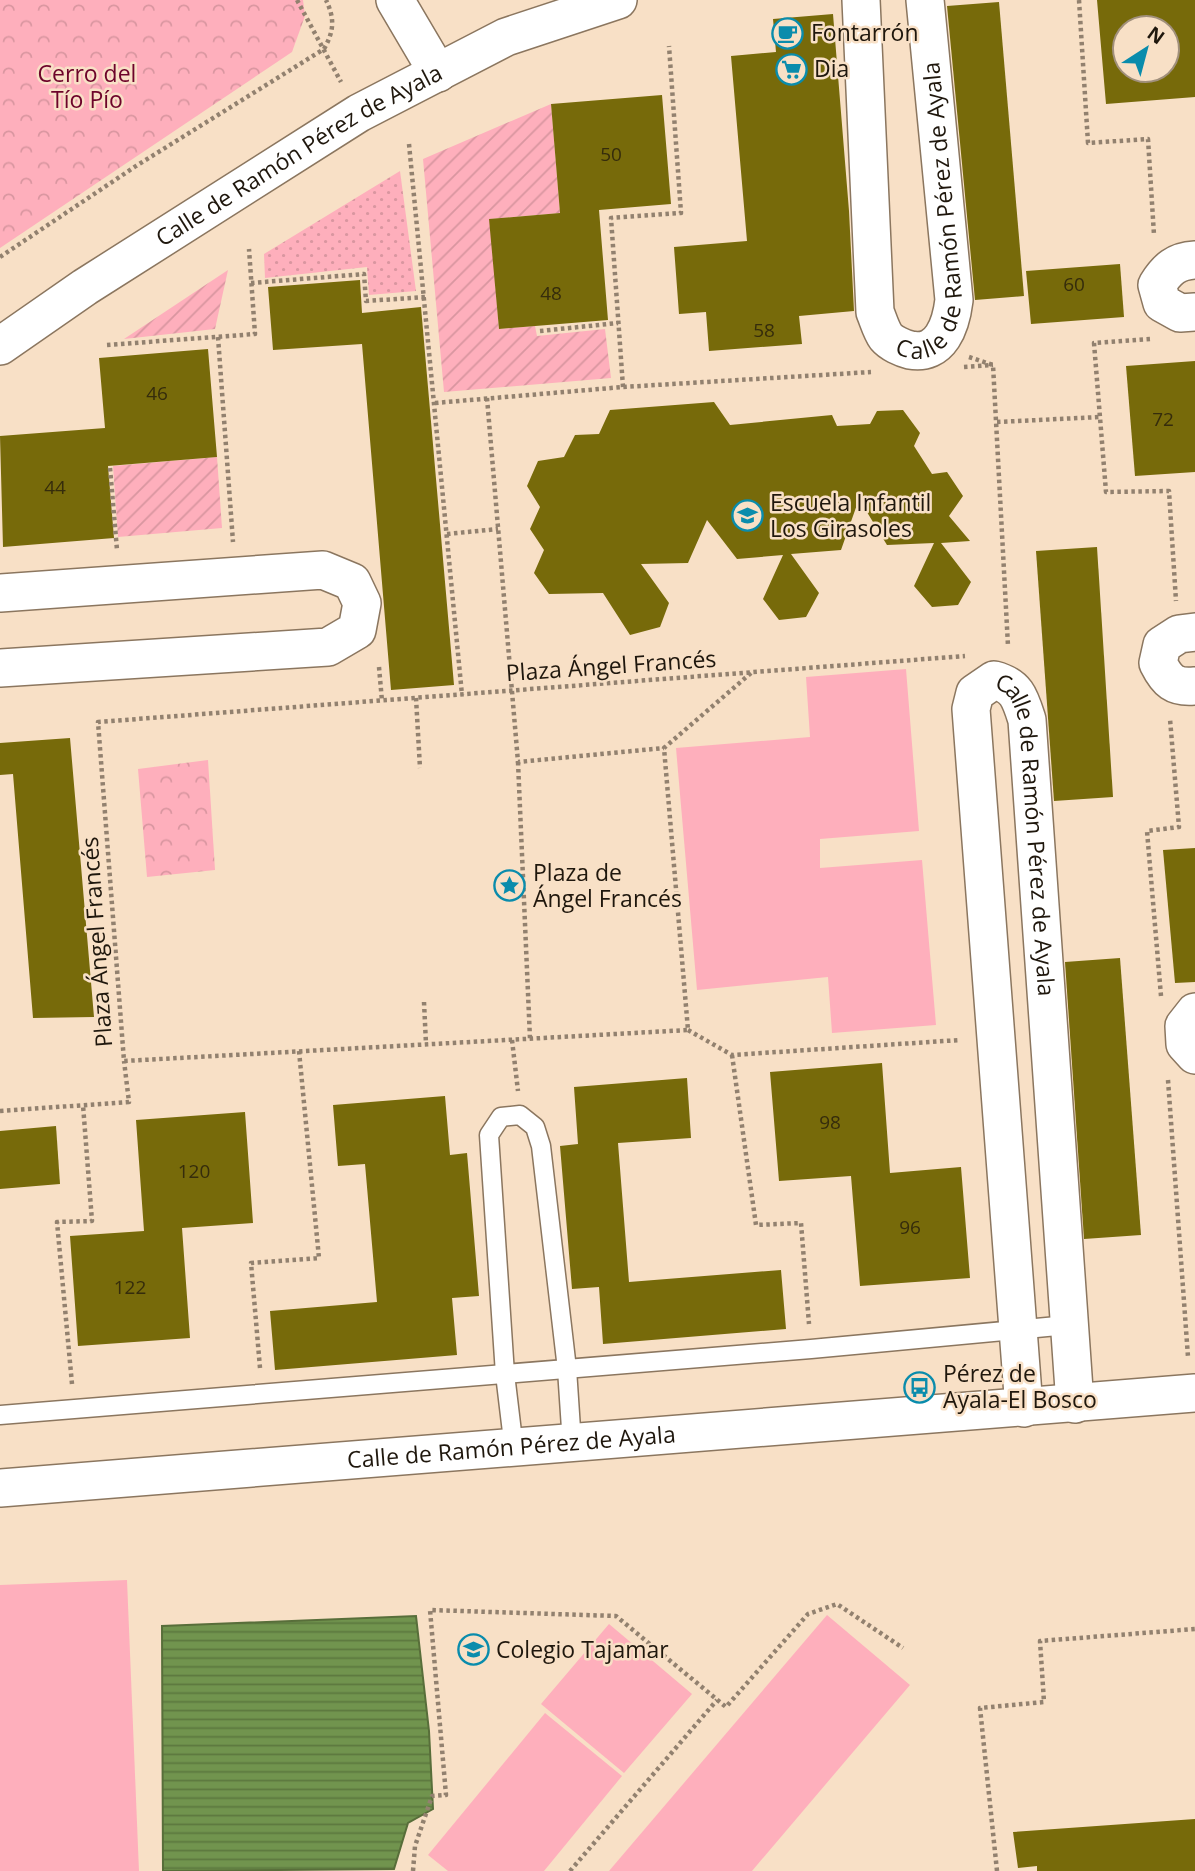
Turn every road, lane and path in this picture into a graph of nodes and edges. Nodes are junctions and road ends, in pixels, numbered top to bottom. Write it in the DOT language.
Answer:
graph roads {
  1 [pos="297,0"];
  2 [pos="326,0"];
  3 [pos="396,0"];
  4 [pos="618,0"];
  5 [pos="861,0"];
  6 [pos="925,0"];
  7 [pos="1079,0"];
  8 [pos="669,46"];
  9 [pos="324,49"];
  10 [pos="438,73"];
  11 [pos="344,86"];
  12 [pos="409,144"];
  13 [pos="249,249"];
  14 [pos="0,257"];
  15 [pos="1195,260"];
  16 [pos="251,283"];
  17 [pos="426,298"];
  18 [pos="1171,300"];
  19 [pos="618,323"];
  20 [pos="540,331"];
  21 [pos="218,337"];
  22 [pos="107,345"];
  23 [pos="0,346"];
  24 [pos="944,356"];
  25 [pos="993,365"];
  26 [pos="883,372"];
  27 [pos="623,387"];
  28 [pos="487,398"];
  29 [pos="435,403"];
  30 [pos="1100,417"];
  31 [pos="997,422"];
  32 [pos="110,468"];
  33 [pos="498,529"];
  34 [pos="447,534"];
  35 [pos="233,542"];
  36 [pos="117,550"];
  37 [pos="0,593"];
  38 [pos="1187,633"];
  39 [pos="967,656"];
  40 [pos="379,667"];
  41 [pos="0,668"];
  42 [pos="751,673"];
  43 [pos="1181,683"];
  44 [pos="1009,684"];
  45 [pos="511,691"];
  46 [pos="462,695"];
  47 [pos="416,698"];
  48 [pos="382,701"];
  49 [pos="664,748"];
  50 [pos="518,762"];
  51 [pos="420,768"];
  52 [pos="424,1002"];
  53 [pos="688,1030"];
  54 [pos="997,1037"];
  55 [pos="530,1039"];
  56 [pos="512,1040"];
  57 [pos="1185,1040"];
  58 [pos="426,1044"];
  59 [pos="299,1051"];
  60 [pos="732,1055"];
  61 [pos="124,1061"];
  62 [pos="83,1105"];
  63 [pos="0,1111"];
  64 [pos="520,1115"];
  65 [pos="1068,1325"];
  66 [pos="1018,1331"];
  67 [pos="811,1349"];
  68 [pos="567,1369"];
  69 [pos="505,1374"];
  70 [pos="1191,1375"];
  71 [pos="262,1393"];
  72 [pos="1075,1404"];
  73 [pos="1024,1408"];
  74 [pos="74,1409"];
  75 [pos="0,1415"];
  76 [pos="572,1444"];
  77 [pos="514,1450"];
  78 [pos="0,1488"];
  79 [pos="1195,1629"];
  80 [pos="903,1648"];
  81 [pos="717,1700"];
  82 [pos="413,1871"];
  83 [pos="570,1871"];
  84 [pos="997,1871"];
  1 -- 9 [label="path"];
  2 -- 9 [label="path"];
  3 -- 10 [label="street"];
  4 -- 10 [label="street, Calle de Ramón Pérez de Ayala"];
  5 -- 24 [label="street, Calle de Ramón Pérez de Ayala"];
  6 -- 24 [label="street, Calle de Ramón Pérez de Ayala"];
  7 -- 18 [label="path"];
  8 -- 19 [label="path"];
  9 -- 11 [label="path"];
  9 -- 14 [label="path"];
  10 -- 23 [label="street, Calle de Ramón Pérez de Ayala"];
  12 -- 17 [label="path"];
  13 -- 16 [label="path"];
  15 -- 18 [label="street"];
  16 -- 17 [label="path"];
  16 -- 21 [label="path"];
  17 -- 29 [label="path"];
  18 -- 30 [label="path"];
  19 -- 20 [label="path"];
  19 -- 27 [label="path"];
  21 -- 22 [label="path"];
  21 -- 35 [label="path"];
  24 -- 25 [label="path"];
  24 -- 25 [label="path"];
  25 -- 31 [label="path"];
  26 -- 27 [label="path"];
  27 -- 28 [label="path"];
  28 -- 29 [label="path"];
  28 -- 33 [label="path"];
  29 -- 34 [label="path"];
  30 -- 31 [label="path"];
  30 -- 38 [label="path"];
  31 -- 44 [label="path"];
  32 -- 36 [label="path"];
  33 -- 34 [label="path"];
  33 -- 45 [label="path"];
  34 -- 46 [label="path"];
  37 -- 41 [label="street"];
  38 -- 43 [label="street"];
  39 -- 42 [label="path"];
  40 -- 48 [label="path"];
  42 -- 45 [label="path, Plaza Ángel Francés"];
  42 -- 49 [label="path, Plaza Ángel Francés"];
  43 -- 57 [label="path"];
  44 -- 54 [label="street, Calle de Ramón Pérez de Ayala"];
  44 -- 65 [label="street, Calle de Ramón Pérez de Ayala"];
  45 -- 46 [label="path, Plaza Ángel Francés"];
  45 -- 50 [label="path"];
  46 -- 47 [label="path, Plaza Ángel Francés"];
  47 -- 48 [label="path, Plaza Ángel Francés"];
  47 -- 51 [label="path"];
  48 -- 61 [label="path, Plaza Ángel Francés"];
  49 -- 50 [label="path"];
  49 -- 53 [label="path"];
  50 -- 55 [label="path"];
  52 -- 58 [label="path"];
  53 -- 55 [label="path, Plaza Ángel Francés"];
  53 -- 60 [label="path"];
  54 -- 60 [label="path"];
  54 -- 66 [label="street, Calle de Ramón Pérez de Ayala"];
  55 -- 56 [label="path, Plaza Ángel Francés"];
  56 -- 58 [label="path, Plaza Ángel Francés"];
  56 -- 64 [label="path"];
  57 -- 70 [label="path"];
  58 -- 59 [label="path, Plaza Ángel Francés"];
  59 -- 61 [label="path, Plaza Ángel Francés"];
  59 -- 71 [label="path"];
  60 -- 67 [label="path"];
  61 -- 62 [label="path"];
  62 -- 63 [label="path"];
  62 -- 74 [label="path"];
  64 -- 68 [label="lane"];
  64 -- 69 [label="lane"];
  65 -- 66 [label="lane"];
  65 -- 72 [label="street, Calle de Ramón Pérez de Ayala"];
  66 -- 67 [label="lane"];
  66 -- 73 [label="street, Calle de Ramón Pérez de Ayala"];
  67 -- 68 [label="lane"];
  68 -- 69 [label="lane"];
  68 -- 76 [label="lane"];
  69 -- 71 [label="lane"];
  69 -- 77 [label="lane"];
  70 -- 72 [label="street, Calle de Ramón Pérez de Ayala"];
  71 -- 74 [label="lane"];
  72 -- 73 [label="street, Calle de Ramón Pérez de Ayala"];
  73 -- 76 [label="street, Calle de Ramón Pérez de Ayala"];
  74 -- 75 [label="lane"];
  76 -- 77 [label="street, Calle de Ramón Pérez de Ayala"];
  77 -- 78 [label="street, Calle de Ramón Pérez de Ayala"];
  79 -- 84 [label="path"];
  80 -- 81 [label="path"];
  81 -- 82 [label="path"];
  81 -- 83 [label="path"];
}
